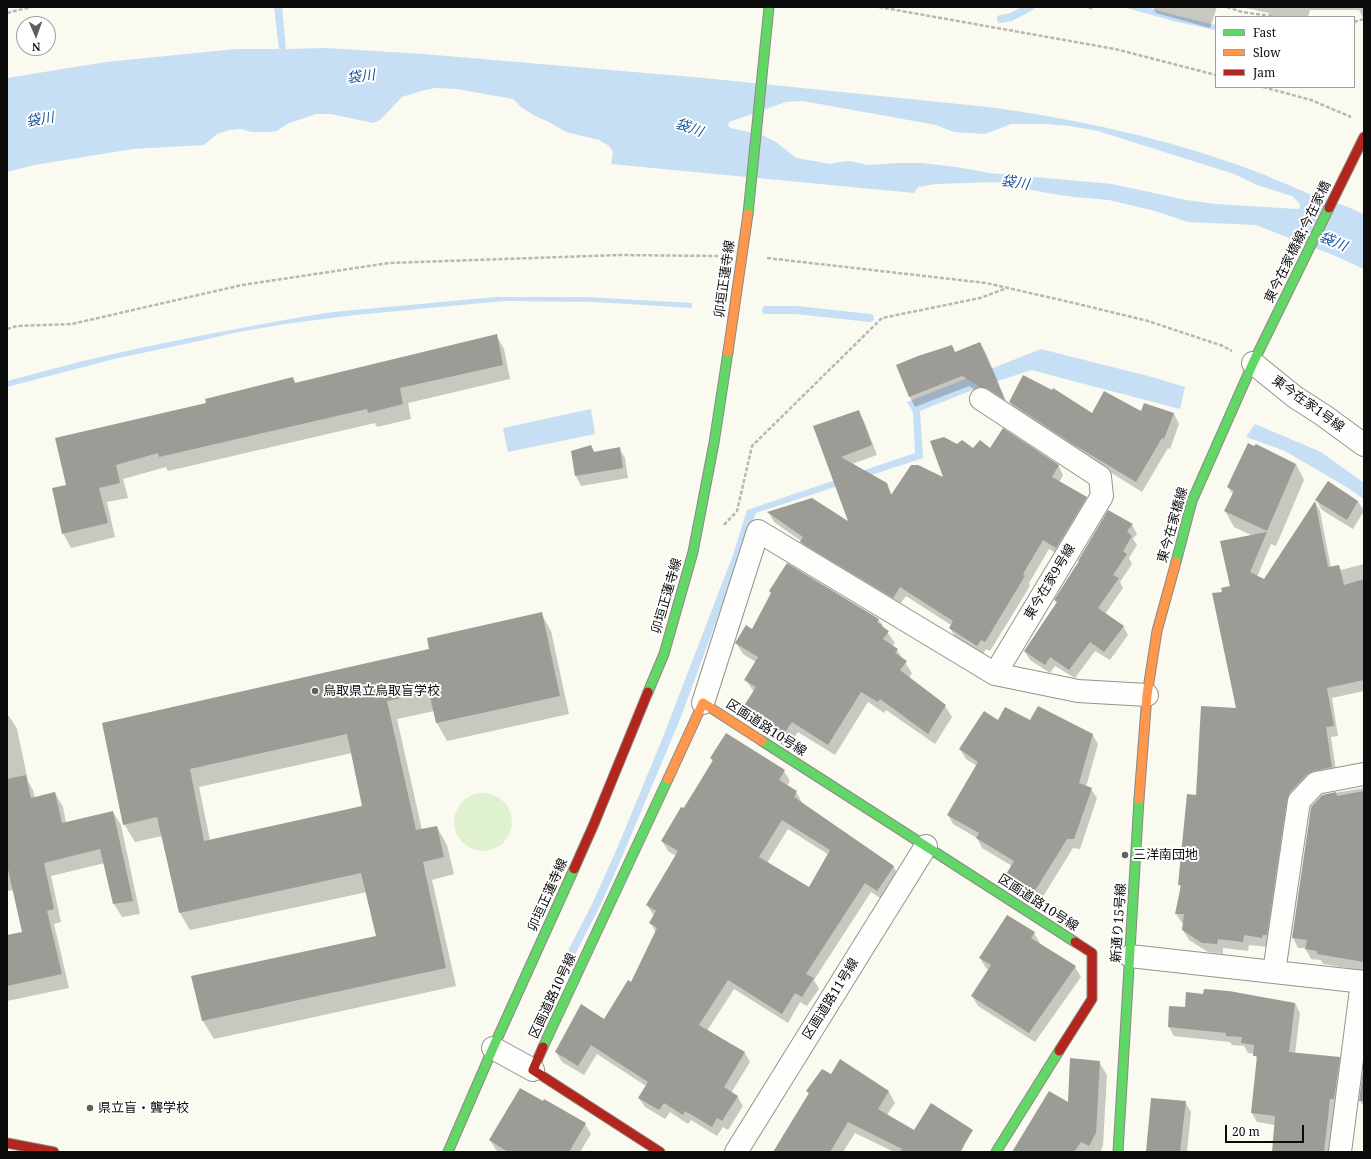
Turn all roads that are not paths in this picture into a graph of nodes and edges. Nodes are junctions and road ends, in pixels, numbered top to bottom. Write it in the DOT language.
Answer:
graph roads {
  1 [pos="768,10"];
  2 [pos="1364,137"];
  3 [pos="1256,356"];
  4 [pos="981,399"];
  5 [pos="1364,446"];
  6 [pos="995,674"];
  7 [pos="1147,695"];
  8 [pos="703,703"];
  9 [pos="1364,774"];
  10 [pos="926,846"];
  11 [pos="1130,956"];
  12 [pos="1274,972"];
  13 [pos="1363,982"];
  14 [pos="493,1048"];
  15 [pos="533,1070"];
  16 [pos="7,1143"];
  17 [pos="54,1152"];
  18 [pos="448,1152"];
  19 [pos="660,1152"];
  20 [pos="736,1152"];
  21 [pos="996,1152"];
  22 [pos="1118,1152"];
  23 [pos="1340,1152"];
  1 -- 14 [label="street, 卯垣正蓮寺線"];
  2 -- 3 [label="street, 東今在家橋線;今在家橋"];
  3 -- 5 [label="street, 東今在家1号線"];
  3 -- 7 [label="street, 東今在家橋線"];
  4 -- 6 [label="street, 東今在家9号線"];
  6 -- 7 [label="street"];
  6 -- 8 [label="street"];
  7 -- 11 [label="street, 新通り15号線"];
  8 -- 10 [label="street, 区画道路10号線"];
  8 -- 15 [label="street, 区画道路10号線"];
  9 -- 12 [label="street"];
  10 -- 20 [label="street, 区画道路11号線"];
  10 -- 21 [label="street, 区画道路10号線"];
  11 -- 12 [label="street"];
  11 -- 22 [label="street, 新通り15号線"];
  12 -- 13 [label="street"];
  13 -- 23 [label="street"];
  14 -- 15 [label="street"];
  14 -- 18 [label="street, 卯垣正蓮寺線"];
  15 -- 19 [label="street"];
  16 -- 17 [label="street"];
}
